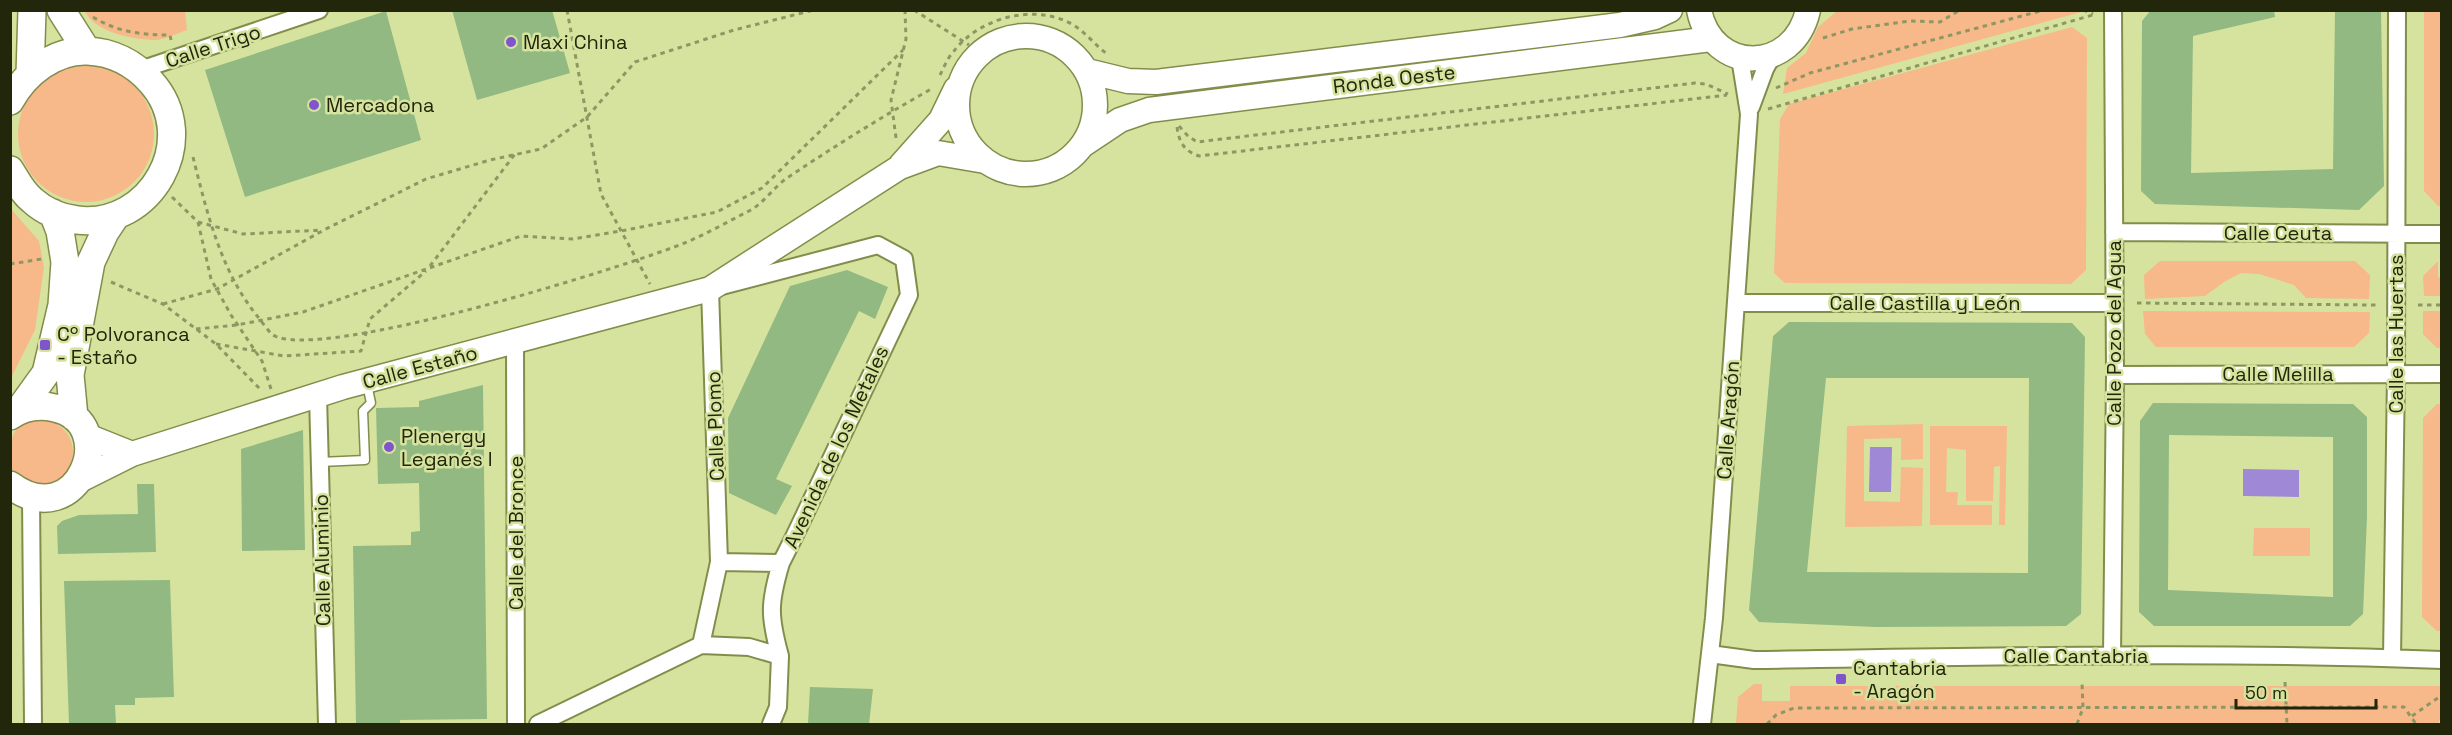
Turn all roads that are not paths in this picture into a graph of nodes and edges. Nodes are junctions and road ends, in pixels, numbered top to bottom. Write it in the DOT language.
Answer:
graph roads {
  1 [pos="32,10"];
  2 [pos="61,10"];
  3 [pos="319,10"];
  4 [pos="1670,10"];
  5 [pos="1699,10"];
  6 [pos="2397,10"];
  7 [pos="2107,11"];
  8 [pos="1814,20"];
  9 [pos="1711,39"];
  10 [pos="87,51"];
  11 [pos="1772,56"];
  12 [pos="1740,57"];
  13 [pos="141,70"];
  14 [pos="1087,71"];
  15 [pos="30,74"];
  16 [pos="963,76"];
  17 [pos="1744,92"];
  18 [pos="10,101"];
  19 [pos="1084,144"];
  20 [pos="985,161"];
  21 [pos="900,166"];
  22 [pos="10,170"];
  23 [pos="53,213"];
  24 [pos="115,217"];
  25 [pos="2114,232"];
  26 [pos="2397,234"];
  27 [pos="2442,234"];
  28 [pos="904,259"];
  29 [pos="710,290"];
  30 [pos="1736,303"];
  31 [pos="2114,303"];
  32 [pos="515,341"];
  33 [pos="2396,373"];
  34 [pos="2442,374"];
  35 [pos="2115,375"];
  36 [pos="366,381"];
  37 [pos="318,396"];
  38 [pos="15,412"];
  39 [pos="81,427"];
  40 [pos="132,454"];
  41 [pos="320,462"];
  42 [pos="81,480"];
  43 [pos="21,491"];
  44 [pos="719,562"];
  45 [pos="781,563"];
  46 [pos="701,645"];
  47 [pos="1710,654"];
  48 [pos="2112,655"];
  49 [pos="780,656"];
  50 [pos="2392,658"];
  51 [pos="2442,660"];
  52 [pos="33,724"];
  53 [pos="327,724"];
  54 [pos="516,724"];
  55 [pos="538,724"];
  56 [pos="771,724"];
  57 [pos="1702,724"];
  1 -- 15 [label="main road"];
  2 -- 10 [label="main road"];
  3 -- 13 [label="street, Calle Trigo"];
  4 -- 14 [label="main road, Ronda Oeste"];
  5 -- 9 [label="main road"];
  6 -- 26 [label="street, Calle las Huertas"];
  7 -- 25 [label="street, Calle Pozo del Agua"];
  8 -- 11 [label="main road"];
  9 -- 12 [label="main road"];
  9 -- 19 [label="main road, Ronda Oeste"];
  10 -- 13 [label="main road"];
  10 -- 15 [label="main road"];
  11 -- 12 [label="main road"];
  11 -- 17 [label="street"];
  12 -- 17 [label="street, Calle Aragón"];
  13 -- 24 [label="main road"];
  14 -- 16 [label="main road"];
  14 -- 19 [label="main road"];
  15 -- 18 [label="main road"];
  16 -- 20 [label="main road"];
  16 -- 21 [label="main road, Calle Estaño"];
  17 -- 30 [label="street, Calle Aragón"];
  19 -- 20 [label="main road"];
  20 -- 21 [label="main road, Calle Estaño"];
  21 -- 29 [label="main road, Calle Estaño"];
  22 -- 23 [label="main road"];
  23 -- 24 [label="main road"];
  23 -- 38 [label="main road"];
  24 -- 39 [label="main road"];
  25 -- 26 [label="street, Calle Ceuta"];
  25 -- 31 [label="street, Calle Pozo del Agua"];
  26 -- 27 [label="street, Calle Ceuta"];
  26 -- 33 [label="street, Calle las Huertas"];
  28 -- 29 [label="street, Calle Estaño"];
  28 -- 45 [label="street, Avenida de los Metales"];
  29 -- 32 [label="main road, Calle Estaño"];
  29 -- 44 [label="street, Calle Plomo"];
  30 -- 31 [label="street, Calle Castilla y León"];
  30 -- 47 [label="street, Calle Aragón"];
  31 -- 35 [label="street, Calle Pozo del Agua"];
  32 -- 36 [label="main road, Calle Estaño"];
  32 -- 54 [label="street, Calle del Bronce"];
  33 -- 34 [label="street, Calle Melilla"];
  33 -- 35 [label="street, Calle Melilla"];
  33 -- 50 [label="street, Calle las Huertas"];
  35 -- 48 [label="street, Calle Pozo del Agua"];
  36 -- 37 [label="main road, Calle Estaño"];
  36 -- 41 [label="lane"];
  37 -- 40 [label="main road, Calle Estaño"];
  37 -- 41 [label="street, Calle Aluminio"];
  38 -- 39 [label="main road"];
  39 -- 40 [label="main road"];
  39 -- 42 [label="main road"];
  40 -- 42 [label="main road, Calle Estaño"];
  41 -- 53 [label="street, Calle Aluminio"];
  42 -- 43 [label="main road"];
  43 -- 52 [label="street"];
  44 -- 45 [label="street, Avenida de los Metales"];
  44 -- 46 [label="street"];
  45 -- 49 [label="street"];
  46 -- 49 [label="street"];
  46 -- 55 [label="street"];
  47 -- 48 [label="street, Calle Cantabria"];
  47 -- 57 [label="street, Calle Aragón"];
  48 -- 50 [label="street, Calle Cantabria"];
  49 -- 56 [label="street"];
  50 -- 51 [label="street, Calle Cantabria"];
}
